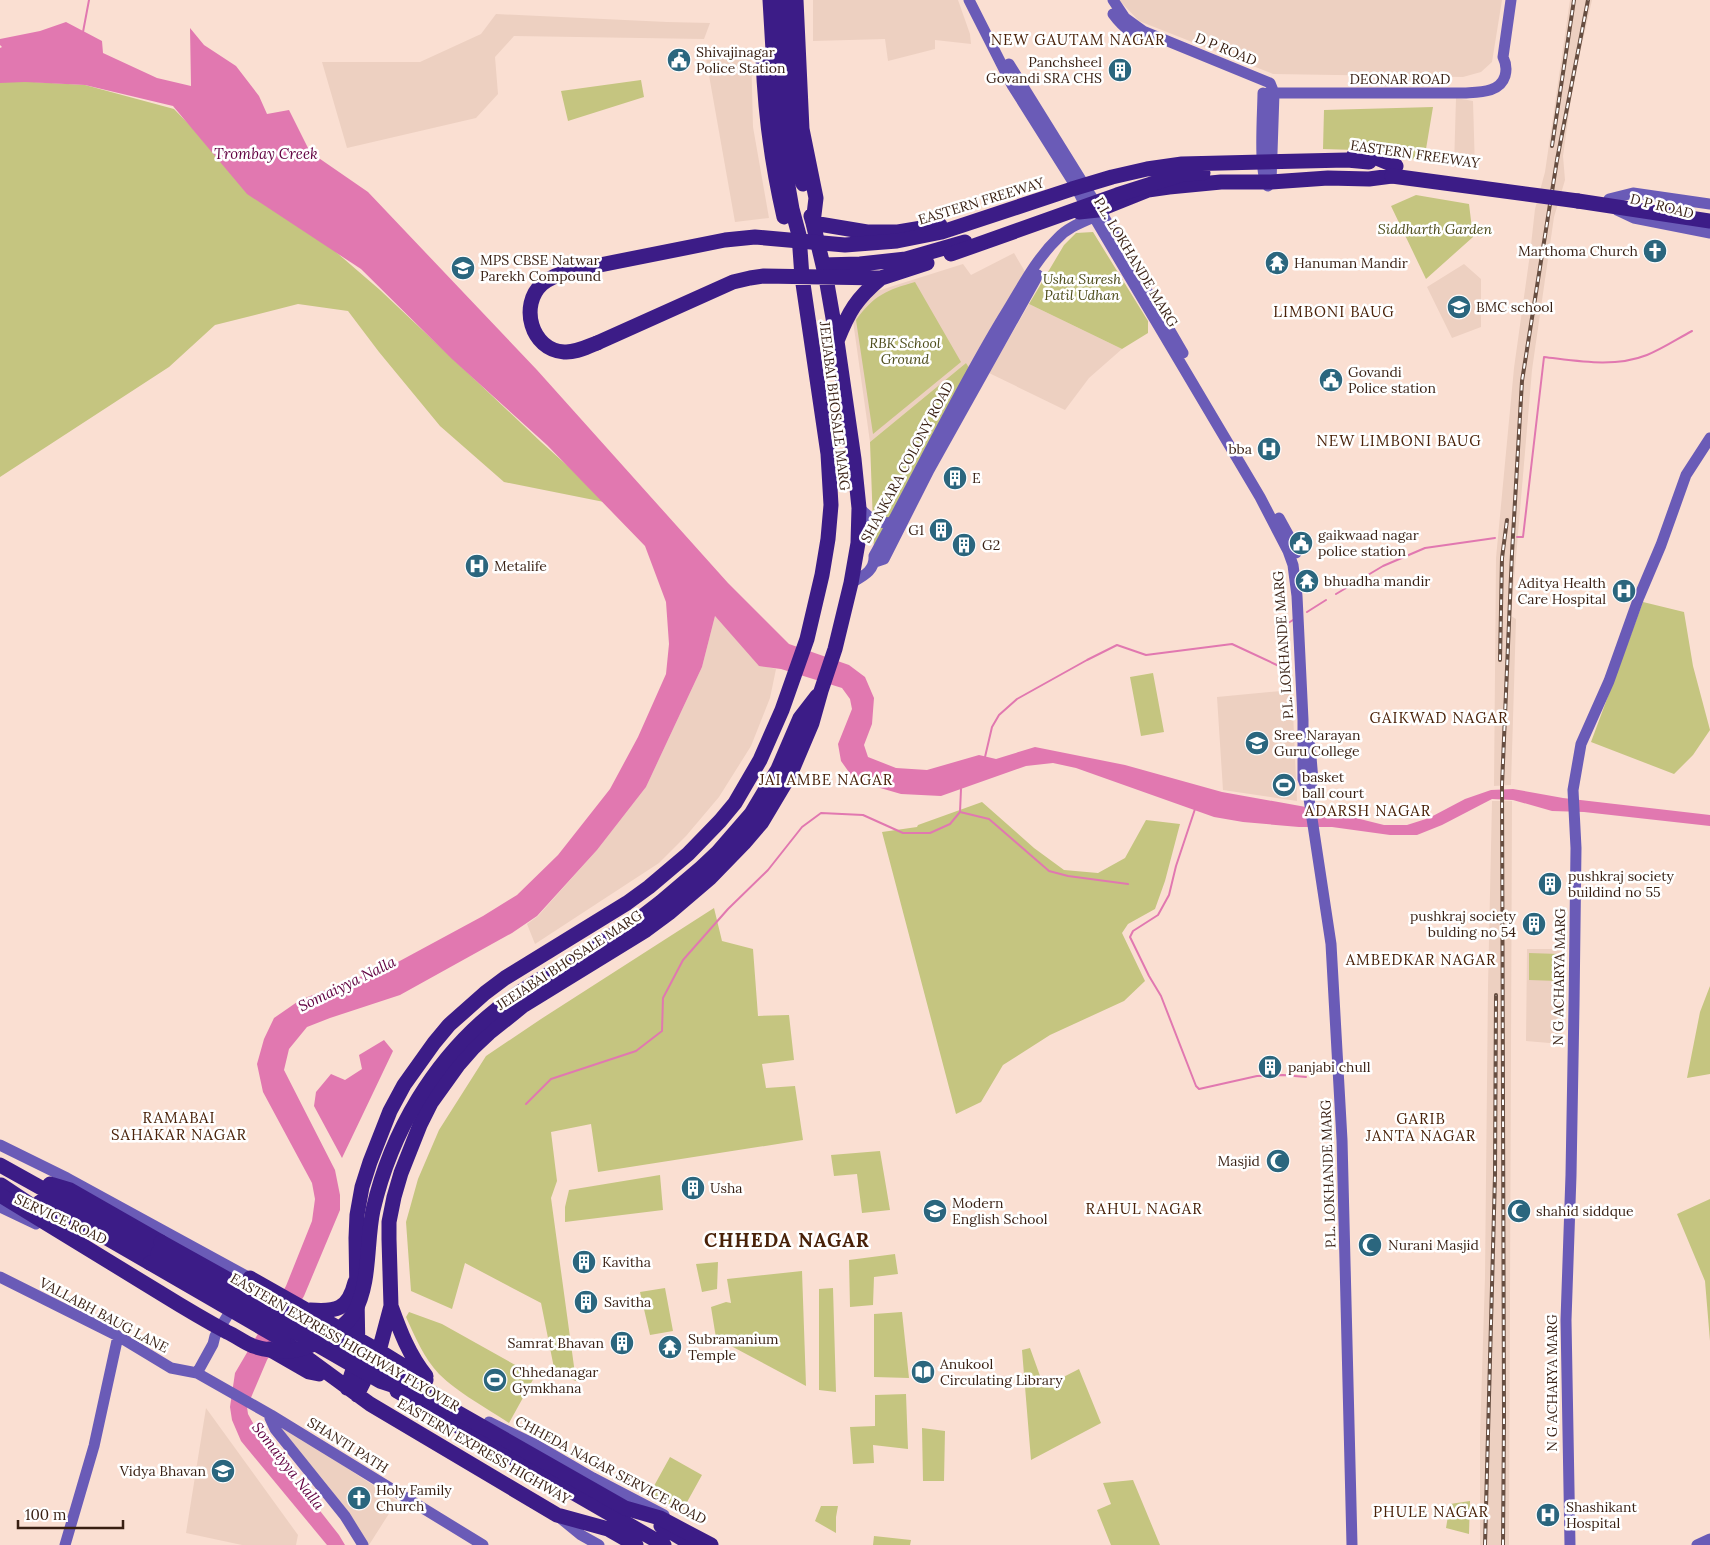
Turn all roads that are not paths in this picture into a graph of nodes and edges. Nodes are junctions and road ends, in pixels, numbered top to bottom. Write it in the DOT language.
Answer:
graph roads {
  1 [pos="761,0"];
  2 [pos="770,0"];
  3 [pos="785,0"];
  4 [pos="796,0"];
  5 [pos="969,0"];
  6 [pos="976,0"];
  7 [pos="1106,0"];
  8 [pos="1113,0"];
  9 [pos="1511,0"];
  10 [pos="1518,0"];
  11 [pos="1509,39"];
  12 [pos="994,44"];
  13 [pos="1180,50"];
  14 [pos="1269,93"];
  15 [pos="1268,156"];
  16 [pos="1182,164"];
  17 [pos="1368,167"];
  18 [pos="1394,171"];
  19 [pos="1268,182"];
  20 [pos="1078,184"];
  21 [pos="811,199"];
  22 [pos="1608,203"];
  23 [pos="1710,204"];
  24 [pos="1636,206"];
  25 [pos="1710,214"];
  26 [pos="1097,215"];
  27 [pos="1710,221"];
  28 [pos="814,230"];
  29 [pos="1710,233"];
  30 [pos="798,235"];
  31 [pos="824,272"];
  32 [pos="802,277"];
  33 [pos="881,278"];
  34 [pos="1017,304"];
  35 [pos="837,341"];
  36 [pos="1710,438"];
  37 [pos="858,508"];
  38 [pos="892,523"];
  39 [pos="875,562"];
  40 [pos="852,583"];
  41 [pos="821,691"];
  42 [pos="0,1145"];
  43 [pos="4,1167"];
  44 [pos="0,1188"];
  45 [pos="0,1207"];
  46 [pos="107,1238"];
  47 [pos="157,1253"];
  48 [pos="110,1258"];
  49 [pos="135,1272"];
  50 [pos="357,1272"];
  51 [pos="0,1277"];
  52 [pos="254,1280"];
  53 [pos="392,1306"];
  54 [pos="306,1310"];
  55 [pos="227,1325"];
  56 [pos="118,1336"];
  57 [pos="280,1347"];
  58 [pos="359,1347"];
  59 [pos="376,1357"];
  60 [pos="197,1373"];
  61 [pos="380,1381"];
  62 [pos="432,1384"];
  63 [pos="352,1391"];
  64 [pos="444,1398"];
  65 [pos="271,1415"];
  66 [pos="489,1422"];
  67 [pos="557,1515"];
  68 [pos="1710,1539"];
  69 [pos="65,1545"];
  70 [pos="363,1545"];
  71 [pos="482,1545"];
  72 [pos="598,1545"];
  73 [pos="636,1545"];
  74 [pos="664,1545"];
  75 [pos="688,1545"];
  76 [pos="711,1545"];
  77 [pos="718,1545"];
  78 [pos="1352,1545"];
  79 [pos="1570,1545"];
  80 [pos="1697,1545"];
  1 -- 30 [label="highway"];
  2 -- 30 [label="highway, JEEJABAI BHOSALE MARG"];
  3 -- 21 [label="highway"];
  4 -- 21 [label="highway"];
  5 -- 12 [label="main road, P.L. LOKHANDE MARG"];
  6 -- 12 [label="main road, P.L. LOKHANDE MARG"];
  7 -- 13 [label="main road, D P ROAD"];
  8 -- 13 [label="main road, D P ROAD"];
  9 -- 11 [label="main road, DEONAR ROAD"];
  10 -- 11 [label="main road, DEONAR ROAD"];
  11 -- 14 [label="main road, DEONAR ROAD"];
  12 -- 20 [label="main road, P.L. LOKHANDE MARG"];
  13 -- 14 [label="main road, D P ROAD"];
  14 -- 15 [label="main road"];
  15 -- 18 [label="highway"];
  15 -- 19 [label="main road"];
  15 -- 20 [label="highway"];
  16 -- 17 [label="highway, EASTERN FREEWAY, bridge"];
  16 -- 28 [label="highway, bridge"];
  16 -- 32 [label="highway, EASTERN FREEWAY, bridge"];
  17 -- 18 [label="highway, EASTERN FREEWAY"];
  17 -- 33 [label="highway, EASTERN FREEWAY, bridge"];
  18 -- 19 [label="highway"];
  18 -- 22 [label="highway, EASTERN FREEWAY, bridge"];
  19 -- 26 [label="highway"];
  20 -- 26 [label="main road, P.L. LOKHANDE MARG"];
  20 -- 28 [label="highway"];
  21 -- 28 [label="highway"];
  22 -- 23 [label="main road"];
  22 -- 24 [label="highway, EASTERN FREEWAY"];
  22 -- 29 [label="main road, D P ROAD"];
  24 -- 25 [label="highway, EASTERN FREEWAY"];
  24 -- 27 [label="highway, EASTERN FREEWAY"];
  26 -- 31 [label="highway"];
  26 -- 34 [label="main road, SHANKARA COLONY ROAD"];
  26 -- 78 [label="main road, P.L. LOKHANDE MARG"];
  28 -- 31 [label="highway"];
  30 -- 32 [label="highway, JEEJABAI BHOSALE MARG"];
  31 -- 32 [label="highway, EASTERN FREEWAY"];
  31 -- 33 [label="highway"];
  31 -- 35 [label="highway"];
  32 -- 50 [label="highway, JEEJABAI BHOSALE MARG"];
  33 -- 35 [label="highway"];
  34 -- 38 [label="main road, SHANKARA COLONY ROAD"];
  34 -- 39 [label="main road, SHANKARA COLONY ROAD"];
  35 -- 37 [label="highway"];
  36 -- 79 [label="main road, N G ACHARYA MARG"];
  37 -- 38 [label="main road"];
  37 -- 40 [label="highway"];
  38 -- 39 [label="main road, SHANKARA COLONY ROAD"];
  39 -- 40 [label="main road"];
  40 -- 41 [label="highway"];
  41 -- 44 [label="highway, bridge"];
  41 -- 53 [label="highway, JEEJABAI BHOSALE MARG"];
  42 -- 52 [label="main road"];
  43 -- 47 [label="highway"];
  44 -- 46 [label="highway"];
  44 -- 48 [label="highway"];
  45 -- 48 [label="main road, SERVICE ROAD"];
  46 -- 47 [label="highway"];
  46 -- 49 [label="highway"];
  47 -- 57 [label="highway, bridge"];
  47 -- 58 [label="highway, bridge"];
  47 -- 61 [label="highway, EASTERN EXPRESS HIGHWAY FLYOVER, bridge"];
  48 -- 49 [label="highway"];
  49 -- 55 [label="highway"];
  50 -- 54 [label="highway"];
  50 -- 58 [label="highway, JEEJABAI BHOSALE MARG"];
  51 -- 56 [label="main road, VALLABH BAUG LANE"];
  52 -- 54 [label="highway"];
  52 -- 55 [label="main road"];
  53 -- 59 [label="highway, JEEJABAI BHOSALE MARG"];
  53 -- 62 [label="highway"];
  54 -- 58 [label="highway"];
  55 -- 57 [label="highway, bridge"];
  55 -- 60 [label="main road"];
  56 -- 60 [label="main road, VALLABH BAUG LANE"];
  56 -- 69 [label="main road"];
  57 -- 63 [label="highway, EASTERN EXPRESS HIGHWAY"];
  58 -- 59 [label="highway"];
  58 -- 63 [label="highway, JEEJABAI BHOSALE MARG"];
  59 -- 62 [label="highway"];
  59 -- 63 [label="highway, JEEJABAI BHOSALE MARG"];
  59 -- 64 [label="highway"];
  60 -- 65 [label="main road, SHANTI PATH"];
  61 -- 74 [label="highway, EASTERN EXPRESS HIGHWAY FLYOVER, bridge"];
  61 -- 76 [label="highway, bridge"];
  62 -- 64 [label="highway"];
  63 -- 67 [label="highway, EASTERN EXPRESS HIGHWAY"];
  64 -- 66 [label="highway"];
  65 -- 70 [label="main road"];
  65 -- 71 [label="main road, SHANTI PATH"];
  66 -- 75 [label="highway"];
  66 -- 77 [label="main road, CHHEDA NAGAR SERVICE ROAD"];
  67 -- 72 [label="main road"];
  67 -- 73 [label="highway, EASTERN EXPRESS HIGHWAY"];
  68 -- 80 [label="main road"];
}
